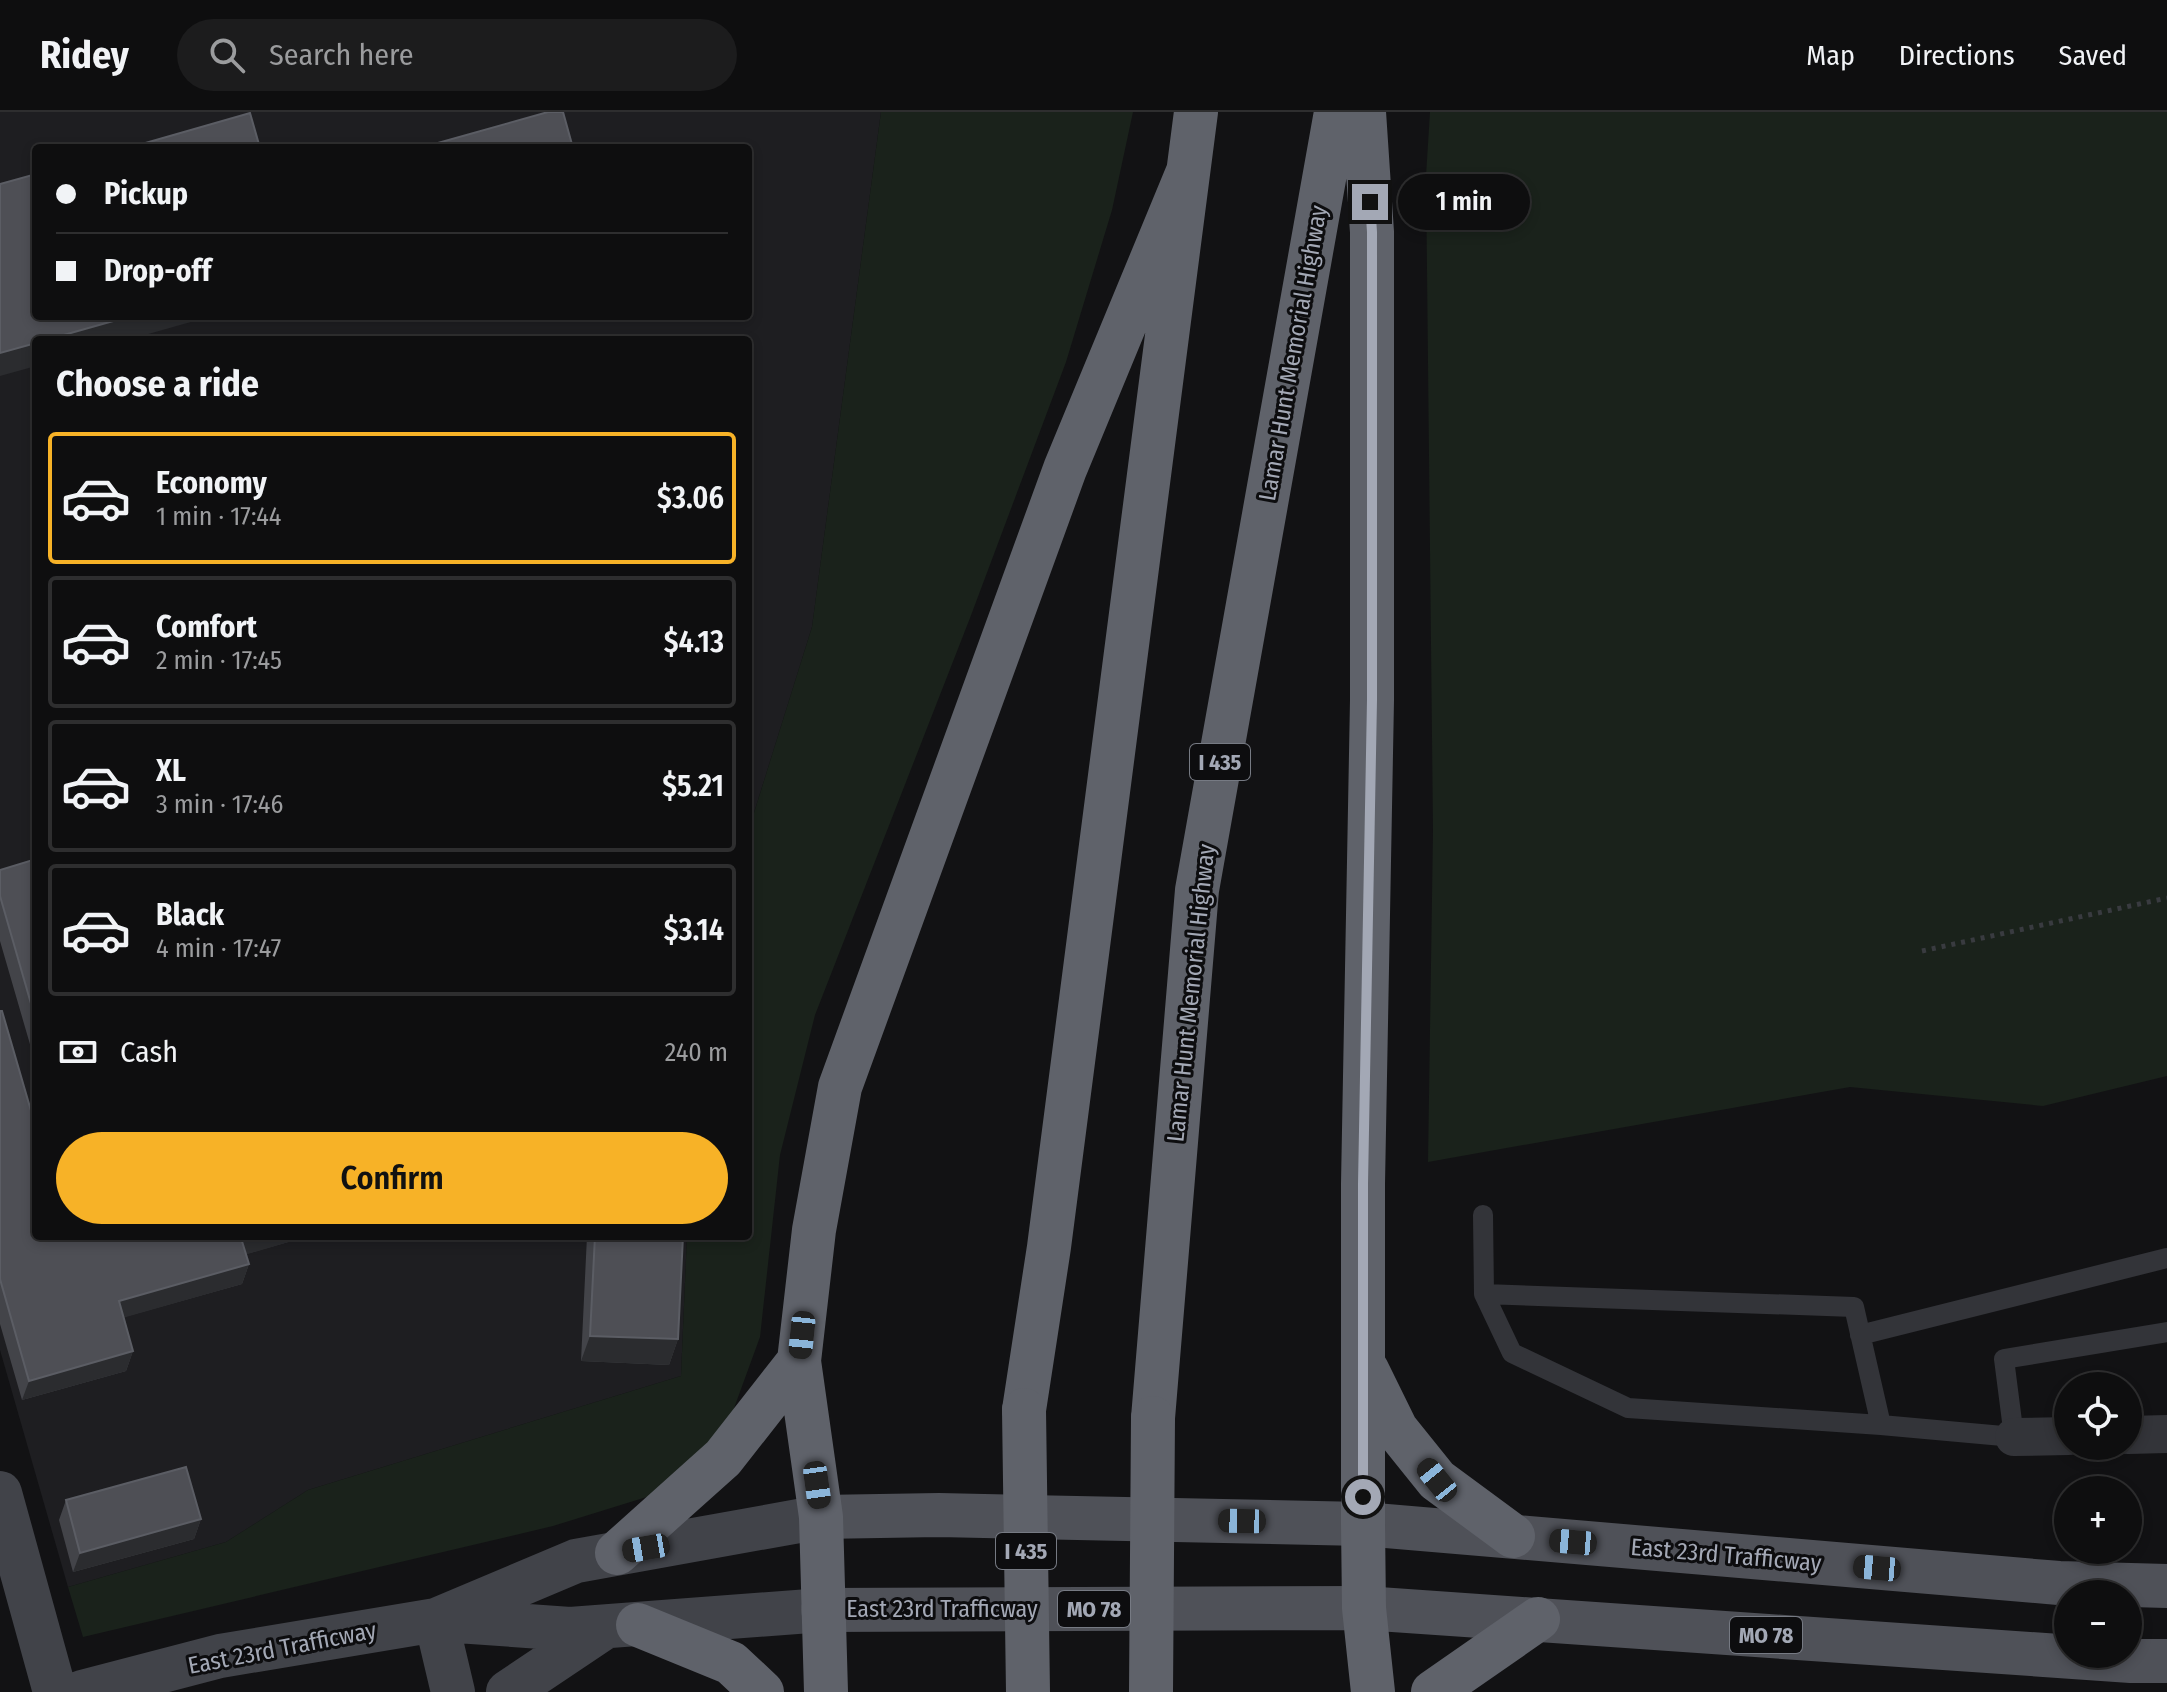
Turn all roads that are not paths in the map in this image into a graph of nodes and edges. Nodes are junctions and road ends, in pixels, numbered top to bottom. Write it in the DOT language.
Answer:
graph roads {
  1 [pos="1196,112"];
  2 [pos="1336,112"];
  3 [pos="1364,112"];
  4 [pos="1187,174"];
  5 [pos="1483,1215"];
  6 [pos="2167,1258"];
  7 [pos="1484,1294"];
  8 [pos="2167,1332"];
  9 [pos="1860,1335"];
  10 [pos="799,1361"];
  11 [pos="1363,1362"];
  12 [pos="1881,1425"];
  13 [pos="2167,1434"];
  14 [pos="2142,1435"];
  15 [pos="2054,1436"];
  16 [pos="2014,1437"];
  17 [pos="0,1493"];
  18 [pos="821,1517"];
  19 [pos="1363,1524"];
  20 [pos="1513,1536"];
  21 [pos="617,1553"];
  22 [pos="2167,1586"];
  23 [pos="1364,1608"];
  24 [pos="823,1610"];
  25 [pos="1538,1619"];
  26 [pos="436,1620"];
  27 [pos="621,1626"];
  28 [pos="2167,1661"];
  29 [pos="55,1692"];
  30 [pos="82,1692"];
  31 [pos="453,1692"];
  32 [pos="508,1692"];
  33 [pos="762,1692"];
  34 [pos="826,1692"];
  35 [pos="1028,1692"];
  36 [pos="1151,1692"];
  37 [pos="1373,1692"];
  38 [pos="1433,1692"];
  1 -- 4 [label="highway, I 435"];
  2 -- 36 [label="highway, Lamar Hunt Memorial Highway / I 435, bridge"];
  3 -- 11 [label="highway"];
  4 -- 10 [label="highway"];
  4 -- 35 [label="highway, I 435, bridge"];
  5 -- 7 [label="lane"];
  6 -- 9 [label="lane"];
  7 -- 9 [label="lane"];
  7 -- 12 [label="lane"];
  8 -- 16 [label="lane"];
  9 -- 12 [label="lane"];
  10 -- 18 [label="highway"];
  10 -- 21 [label="highway"];
  11 -- 19 [label="highway"];
  11 -- 20 [label="highway"];
  12 -- 16 [label="lane"];
  13 -- 14 [label="street"];
  15 -- 16 [label="street"];
  17 -- 29 [label="main road"];
  18 -- 19 [label="main road, East 23rd Trafficway / MO 78"];
  18 -- 21 [label="main road, East 23rd Trafficway / MO 78"];
  18 -- 24 [label="highway"];
  19 -- 20 [label="main road, East 23rd Trafficway / MO 78"];
  19 -- 23 [label="highway"];
  20 -- 22 [label="main road, East 23rd Trafficway / MO 78"];
  21 -- 26 [label="main road, East 23rd Trafficway / MO 78"];
  23 -- 24 [label="main road, East 23rd Trafficway / MO 78"];
  23 -- 25 [label="main road, East 23rd Trafficway / MO 78"];
  23 -- 37 [label="highway"];
  24 -- 27 [label="main road, East 23rd Trafficway / MO 78"];
  24 -- 34 [label="highway"];
  25 -- 28 [label="main road, East 23rd Trafficway / MO 78"];
  25 -- 38 [label="highway"];
  26 -- 27 [label="main road, East 23rd Trafficway / MO 78"];
  26 -- 30 [label="main road, East 23rd Trafficway / MO 78"];
  26 -- 31 [label="main road"];
  27 -- 32 [label="main road"];
  27 -- 33 [label="highway"];
}
